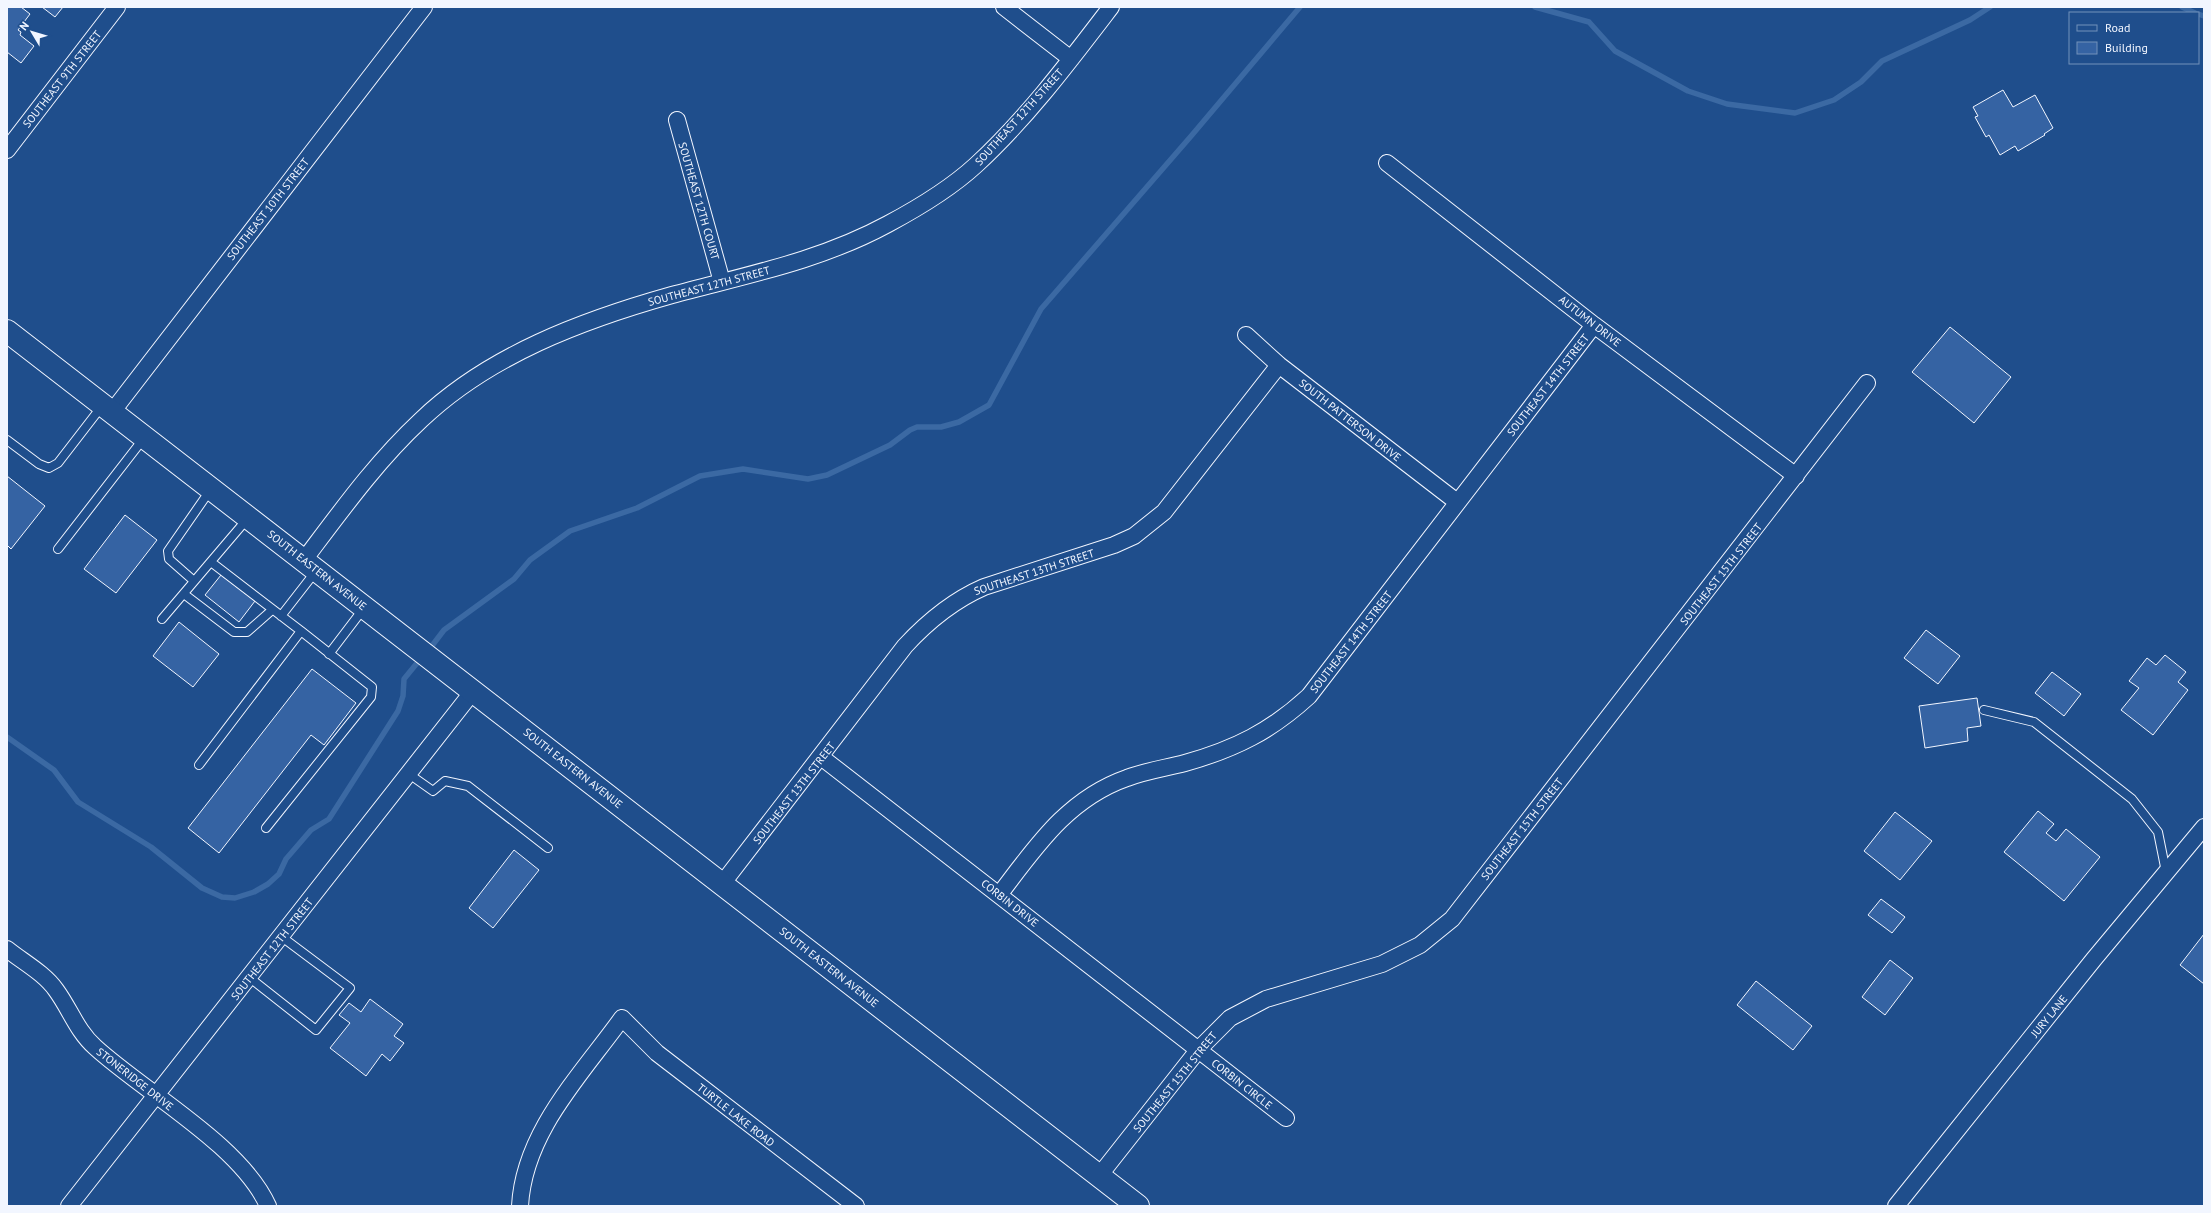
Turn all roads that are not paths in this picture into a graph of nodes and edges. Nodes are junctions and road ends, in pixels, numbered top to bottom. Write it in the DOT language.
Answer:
graph roads {
  1 [pos="117,7"];
  2 [pos="424,7"];
  3 [pos="1004,7"];
  4 [pos="1111,7"];
  5 [pos="1071,59"];
  6 [pos="677,120"];
  7 [pos="7,150"];
  8 [pos="1387,163"];
  9 [pos="722,282"];
  10 [pos="1594,325"];
  11 [pos="7,331"];
  12 [pos="1246,335"];
  13 [pos="1279,365"];
  14 [pos="1867,383"];
  15 [pos="107,408"];
  16 [pos="145,437"];
  17 [pos="7,440"];
  18 [pos="1796,476"];
  19 [pos="211,489"];
  20 [pos="1457,502"];
  21 [pos="249,517"];
  22 [pos="58,549"];
  23 [pos="211,562"];
  24 [pos="310,565"];
  25 [pos="194,581"];
  26 [pos="184,594"];
  27 [pos="365,607"];
  28 [pos="272,610"];
  29 [pos="281,616"];
  30 [pos="162,619"];
  31 [pos="301,631"];
  32 [pos="329,654"];
  33 [pos="474,690"];
  34 [pos="1984,710"];
  35 [pos="821,758"];
  36 [pos="199,765"];
  37 [pos="409,774"];
  38 [pos="2204,827"];
  39 [pos="266,828"];
  40 [pos="548,848"];
  41 [pos="2166,873"];
  42 [pos="722,884"];
  43 [pos="999,895"];
  44 [pos="282,937"];
  45 [pos="7,949"];
  46 [pos="250,978"];
  47 [pos="1198,1049"];
  48 [pos="156,1095"];
  49 [pos="1286,1118"];
  50 [pos="1099,1176"];
  51 [pos="1130,1204"];
  52 [pos="69,1206"];
  53 [pos="268,1206"];
  54 [pos="520,1206"];
  55 [pos="856,1206"];
  56 [pos="1896,1206"];
  1 -- 7 [label="street, SOUTHEAST 9TH STREET"];
  2 -- 15 [label="street, SOUTHEAST 10TH STREET"];
  3 -- 5 [label="street"];
  4 -- 5 [label="street, SOUTHEAST 12TH STREET"];
  5 -- 9 [label="street, SOUTHEAST 12TH STREET"];
  6 -- 9 [label="street, SOUTHEAST 12TH COURT"];
  8 -- 10 [label="street, AUTUMN DRIVE"];
  9 -- 24 [label="street, SOUTHEAST 12TH STREET"];
  10 -- 18 [label="street, AUTUMN DRIVE"];
  10 -- 20 [label="street, SOUTHEAST 14TH STREET"];
  11 -- 15 [label="main road, SOUTH EASTERN AVENUE"];
  12 -- 13 [label="street, SOUTH PATTERSON DRIVE"];
  13 -- 20 [label="street, SOUTH PATTERSON DRIVE"];
  13 -- 35 [label="street, SOUTHEAST 13TH STREET"];
  14 -- 18 [label="street, SOUTHEAST 15TH STREET"];
  15 -- 16 [label="main road, SOUTH EASTERN AVENUE"];
  15 -- 17 [label="lane"];
  16 -- 19 [label="main road, SOUTH EASTERN AVENUE"];
  16 -- 22 [label="lane"];
  18 -- 47 [label="street, SOUTHEAST 15TH STREET"];
  19 -- 21 [label="main road, SOUTH EASTERN AVENUE"];
  19 -- 25 [label="lane"];
  20 -- 43 [label="street, SOUTHEAST 14TH STREET"];
  21 -- 23 [label="lane"];
  21 -- 24 [label="main road, SOUTH EASTERN AVENUE"];
  23 -- 25 [label="lane"];
  23 -- 28 [label="lane"];
  24 -- 27 [label="main road, SOUTH EASTERN AVENUE"];
  24 -- 29 [label="lane"];
  25 -- 26 [label="lane"];
  26 -- 28 [label="lane"];
  26 -- 30 [label="lane"];
  27 -- 32 [label="lane"];
  27 -- 33 [label="main road, SOUTH EASTERN AVENUE"];
  28 -- 29 [label="lane"];
  29 -- 31 [label="lane"];
  31 -- 32 [label="lane"];
  31 -- 36 [label="lane"];
  32 -- 39 [label="lane"];
  33 -- 37 [label="street, SOUTHEAST 12TH STREET"];
  33 -- 42 [label="main road, SOUTH EASTERN AVENUE"];
  34 -- 41 [label="lane"];
  35 -- 42 [label="street, SOUTHEAST 13TH STREET"];
  35 -- 43 [label="street, CORBIN DRIVE"];
  37 -- 40 [label="lane"];
  37 -- 44 [label="street, SOUTHEAST 12TH STREET"];
  38 -- 41 [label="street, JURY LANE"];
  41 -- 56 [label="street, JURY LANE"];
  42 -- 50 [label="main road, SOUTH EASTERN AVENUE"];
  43 -- 47 [label="street, CORBIN DRIVE"];
  44 -- 46 [label="street, SOUTHEAST 12TH STREET"];
  44 -- 46 [label="lane"];
  45 -- 48 [label="street, STONERIDGE DRIVE"];
  46 -- 48 [label="street, SOUTHEAST 12TH STREET"];
  47 -- 49 [label="street, CORBIN CIRCLE"];
  47 -- 50 [label="street, SOUTHEAST 15TH STREET"];
  48 -- 52 [label="street, SOUTHEAST 12TH STREET"];
  48 -- 53 [label="street, STONERIDGE DRIVE"];
  50 -- 51 [label="main road, SOUTH EASTERN AVENUE"];
  54 -- 55 [label="street, TURTLE LAKE ROAD"];
}
